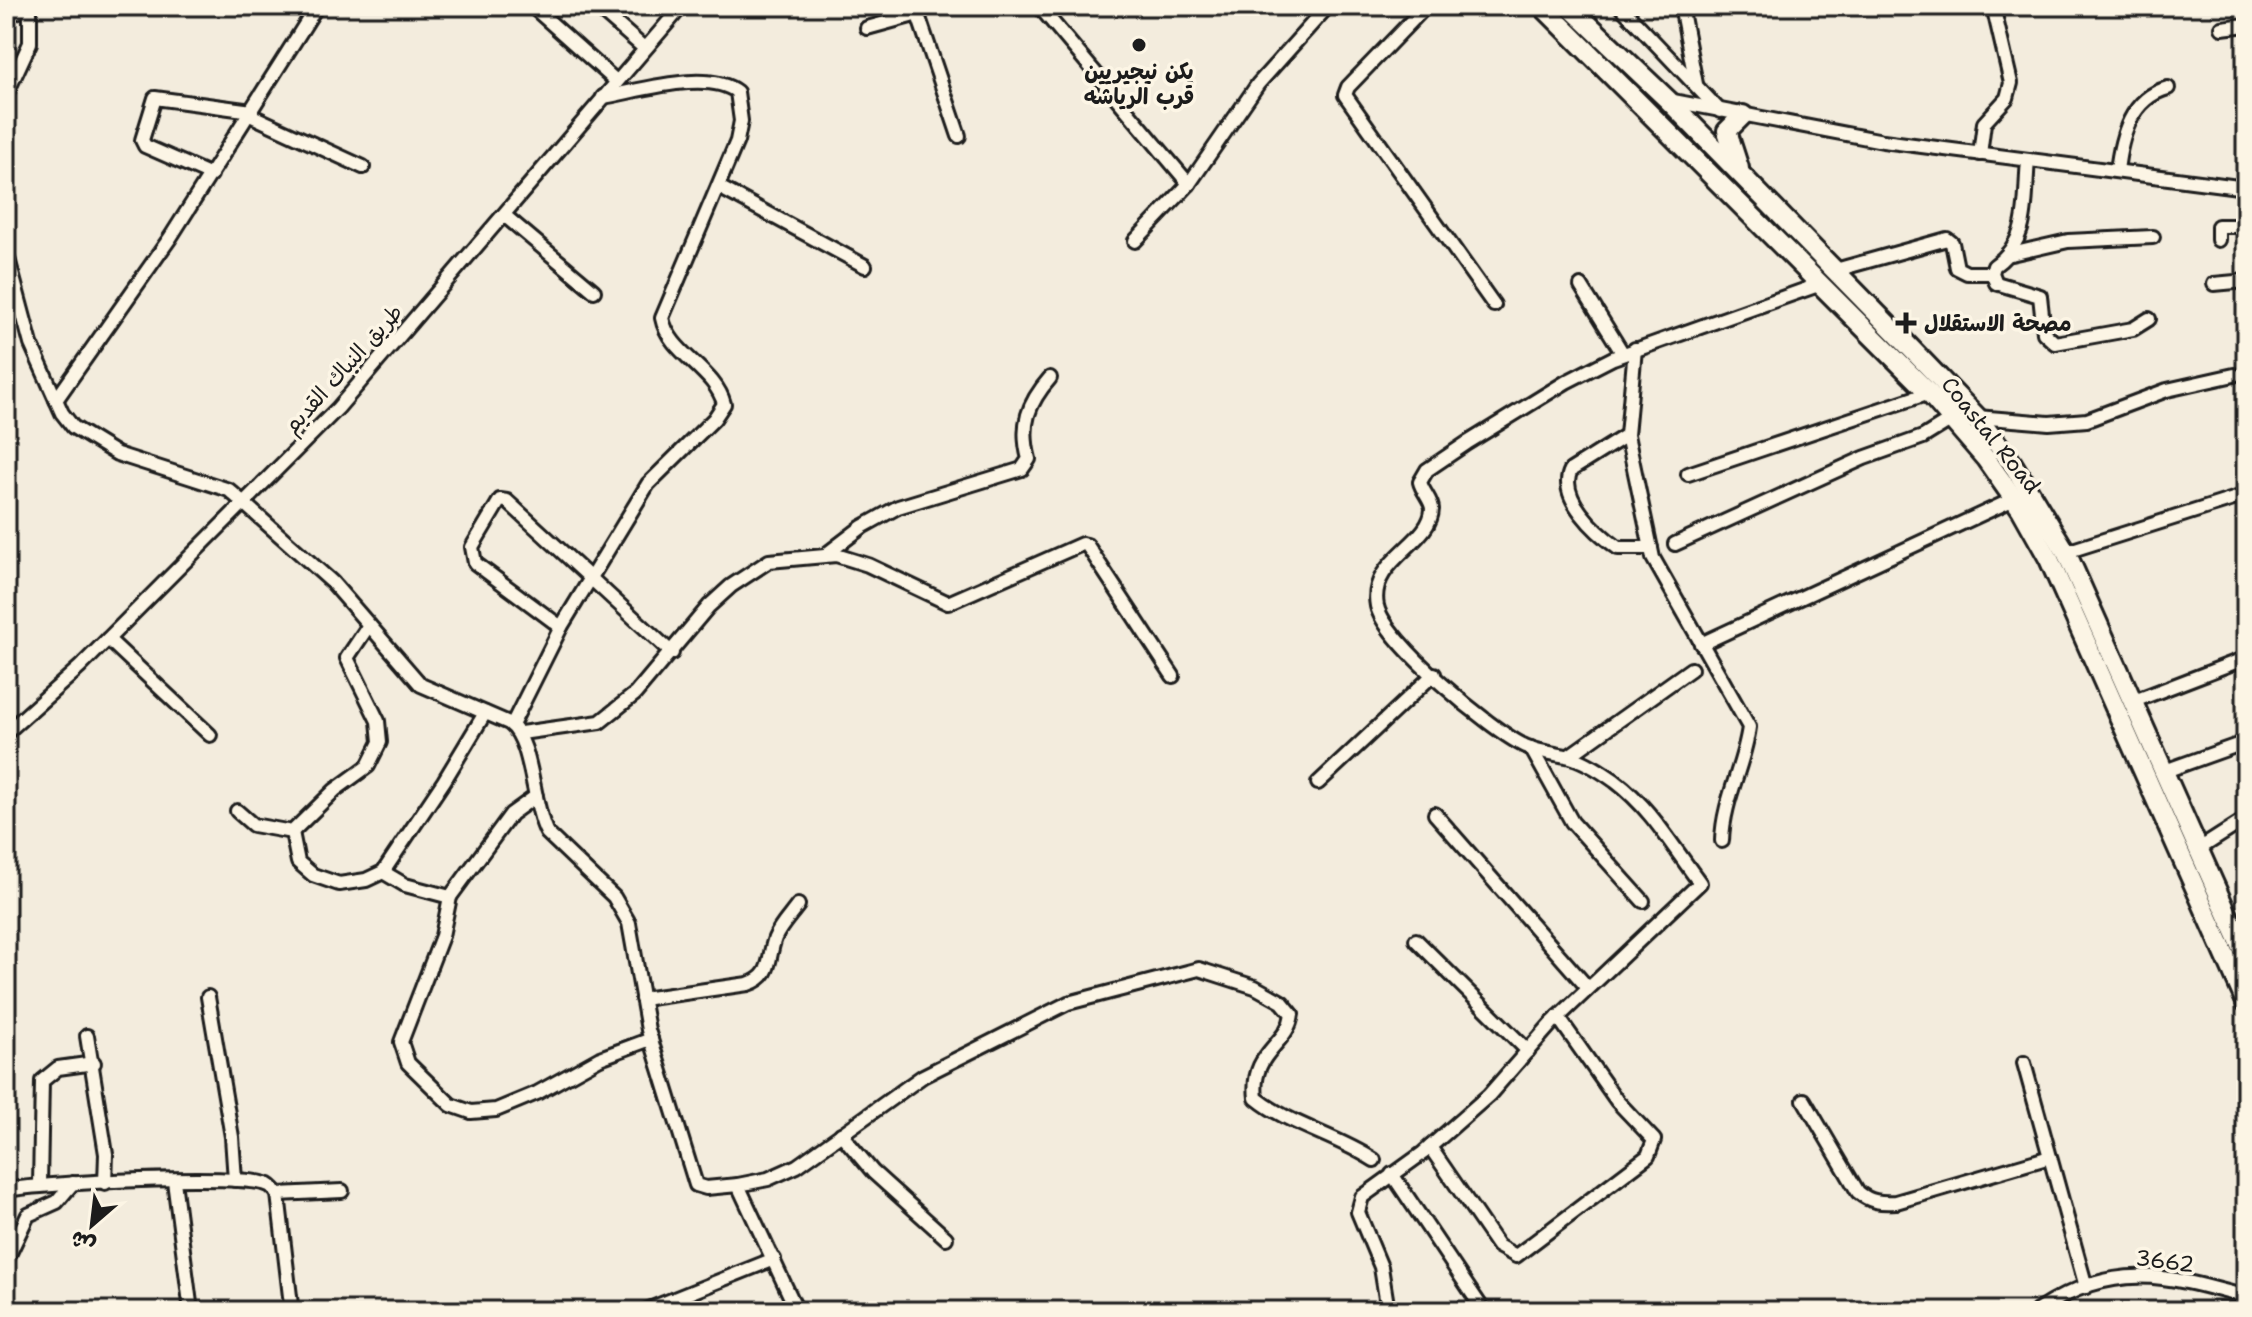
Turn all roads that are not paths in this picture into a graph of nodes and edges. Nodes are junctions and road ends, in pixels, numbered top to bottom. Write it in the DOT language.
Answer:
graph roads {
  1 [pos="30,6"];
  2 [pos="317,6"];
  3 [pos="532,6"];
  4 [pos="596,6"];
  5 [pos="682,6"];
  6 [pos="1039,6"];
  7 [pos="1328,6"];
  8 [pos="1426,6"];
  9 [pos="1542,6"];
  10 [pos="1569,6"];
  11 [pos="1620,6"];
  12 [pos="1681,6"];
  13 [pos="1993,6"];
  14 [pos="916,10"];
  15 [pos="6,17"];
  16 [pos="2246,25"];
  17 [pos="867,28"];
  18 [pos="2222,28"];
  19 [pos="644,48"];
  20 [pos="616,81"];
  21 [pos="1696,84"];
  22 [pos="2168,88"];
  23 [pos="6,95"];
  24 [pos="603,97"];
  25 [pos="1668,100"];
  26 [pos="1720,111"];
  27 [pos="251,113"];
  28 [pos="1743,115"];
  29 [pos="1727,131"];
  30 [pos="959,136"];
  31 [pos="1980,154"];
  32 [pos="2028,160"];
  33 [pos="363,167"];
  34 [pos="2117,171"];
  35 [pos="211,175"];
  36 [pos="1743,178"];
  37 [pos="1189,184"];
  38 [pos="719,187"];
  39 [pos="2246,188"];
  40 [pos="504,215"];
  41 [pos="2246,226"];
  42 [pos="2153,237"];
  43 [pos="2218,240"];
  44 [pos="1135,241"];
  45 [pos="6,251"];
  46 [pos="2011,254"];
  47 [pos="865,266"];
  48 [pos="1992,273"];
  49 [pos="1827,277"];
  50 [pos="2246,281"];
  51 [pos="2214,284"];
  52 [pos="1581,286"];
  53 [pos="594,291"];
  54 [pos="1494,305"];
  55 [pos="2149,319"];
  56 [pos="1629,352"];
  57 [pos="2234,375"];
  58 [pos="1050,378"];
  59 [pos="1929,393"];
  60 [pos="56,400"];
  61 [pos="1977,417"];
  62 [pos="1952,419"];
  63 [pos="1627,435"];
  64 [pos="1688,474"];
  65 [pos="2246,495"];
  66 [pos="2014,499"];
  67 [pos="244,504"];
  68 [pos="1675,544"];
  69 [pos="1651,548"];
  70 [pos="2066,552"];
  71 [pos="828,553"];
  72 [pos="594,579"];
  73 [pos="369,625"];
  74 [pos="561,627"];
  75 [pos="108,639"];
  76 [pos="1701,644"];
  77 [pos="672,653"];
  78 [pos="2246,658"];
  79 [pos="1691,669"];
  80 [pos="1434,674"];
  81 [pos="1173,676"];
  82 [pos="2134,701"];
  83 [pos="485,713"];
  84 [pos="517,729"];
  85 [pos="6,733"];
  86 [pos="210,735"];
  87 [pos="2246,742"];
  88 [pos="1531,748"];
  89 [pos="1569,756"];
  90 [pos="2165,771"];
  91 [pos="1318,783"];
  92 [pos="536,796"];
  93 [pos="237,811"];
  94 [pos="1435,814"];
  95 [pos="2246,819"];
  96 [pos="292,832"];
  97 [pos="1722,841"];
  98 [pos="2199,849"];
  99 [pos="383,872"];
  100 [pos="450,897"];
  101 [pos="1643,901"];
  102 [pos="798,905"];
  103 [pos="1416,940"];
  104 [pos="2246,956"];
  105 [pos="1588,988"];
  106 [pos="208,997"];
  107 [pos="642,999"];
  108 [pos="2246,1002"];
  109 [pos="1558,1017"];
  110 [pos="87,1036"];
  111 [pos="651,1039"];
  112 [pos="1528,1051"];
  113 [pos="94,1063"];
  114 [pos="2024,1063"];
  115 [pos="1804,1100"];
  116 [pos="841,1134"];
  117 [pos="1430,1147"];
  118 [pos="2050,1157"];
  119 [pos="1374,1160"];
  120 [pos="1392,1174"];
  121 [pos="235,1180"];
  122 [pos="174,1181"];
  123 [pos="73,1183"];
  124 [pos="105,1183"];
  125 [pos="40,1184"];
  126 [pos="738,1185"];
  127 [pos="6,1190"];
  128 [pos="342,1191"];
  129 [pos="278,1194"];
  130 [pos="946,1238"];
  131 [pos="774,1259"];
  132 [pos="6,1261"];
  133 [pos="2086,1287"];
  134 [pos="2246,1297"];
  135 [pos="291,1305"];
  136 [pos="191,1311"];
  137 [pos="644,1311"];
  138 [pos="797,1311"];
  139 [pos="1388,1311"];
  140 [pos="1484,1311"];
  141 [pos="2037,1311"];
  1 -- 15 [label="street"];
  1 -- 23 [label="street"];
  2 -- 27 [label="street"];
  3 -- 20 [label="street"];
  4 -- 19 [label="street"];
  5 -- 19 [label="street, طريق النباك القديم"];
  6 -- 37 [label="street"];
  7 -- 37 [label="street"];
  8 -- 54 [label="street"];
  9 -- 49 [label="highway, Coastal Road"];
  10 -- 25 [label="highway, Coastal Road"];
  11 -- 21 [label="street"];
  12 -- 21 [label="street"];
  13 -- 31 [label="street"];
  14 -- 17 [label="street"];
  14 -- 30 [label="street"];
  16 -- 18 [label="street"];
  19 -- 20 [label="street, طريق النباك القديم"];
  20 -- 24 [label="street, طريق النباك القديم"];
  21 -- 26 [label="street"];
  22 -- 34 [label="street"];
  24 -- 38 [label="street"];
  24 -- 40 [label="street, طريق النباك القديم"];
  25 -- 26 [label="street"];
  25 -- 36 [label="highway, Coastal Road"];
  26 -- 28 [label="street"];
  26 -- 29 [label="street"];
  27 -- 33 [label="street"];
  27 -- 35 [label="street"];
  27 -- 35 [label="street"];
  28 -- 29 [label="highway"];
  28 -- 31 [label="street"];
  29 -- 36 [label="highway"];
  31 -- 32 [label="street"];
  32 -- 34 [label="street"];
  32 -- 46 [label="street"];
  34 -- 39 [label="street"];
  35 -- 60 [label="street"];
  36 -- 49 [label="highway, Coastal Road"];
  37 -- 44 [label="street"];
  38 -- 47 [label="street"];
  38 -- 72 [label="street"];
  40 -- 53 [label="street"];
  40 -- 67 [label="street, طريق النباك القديم"];
  41 -- 43 [label="street"];
  42 -- 46 [label="street"];
  45 -- 60 [label="street"];
  46 -- 48 [label="street"];
  48 -- 49 [label="street"];
  48 -- 55 [label="street"];
  49 -- 56 [label="street"];
  49 -- 59 [label="highway, Coastal Road"];
  49 -- 61 [label="highway, Coastal Road"];
  50 -- 51 [label="street"];
  52 -- 56 [label="street"];
  56 -- 63 [label="street"];
  56 -- 80 [label="street"];
  57 -- 61 [label="street"];
  58 -- 71 [label="street"];
  59 -- 62 [label="highway, Coastal Road"];
  59 -- 64 [label="street"];
  60 -- 67 [label="street"];
  61 -- 70 [label="highway, Coastal Road"];
  62 -- 66 [label="highway, Coastal Road"];
  62 -- 68 [label="street"];
  63 -- 69 [label="street"];
  63 -- 69 [label="street"];
  65 -- 70 [label="street"];
  66 -- 76 [label="street"];
  66 -- 108 [label="highway, Coastal Road"];
  67 -- 73 [label="street"];
  67 -- 75 [label="street, طريق النباك القديم"];
  69 -- 76 [label="street"];
  70 -- 82 [label="highway, Coastal Road"];
  71 -- 77 [label="street"];
  71 -- 81 [label="street"];
  72 -- 74 [label="street"];
  72 -- 74 [label="street"];
  72 -- 77 [label="street"];
  73 -- 83 [label="street"];
  73 -- 96 [label="street"];
  74 -- 84 [label="street"];
  75 -- 85 [label="street, طريق النباك القديم"];
  75 -- 86 [label="street"];
  76 -- 97 [label="street"];
  77 -- 84 [label="street"];
  78 -- 82 [label="street"];
  79 -- 89 [label="street"];
  80 -- 88 [label="street"];
  80 -- 91 [label="street"];
  82 -- 90 [label="highway, Coastal Road"];
  83 -- 84 [label="street"];
  83 -- 99 [label="street"];
  84 -- 92 [label="street"];
  87 -- 90 [label="street"];
  88 -- 89 [label="street"];
  88 -- 101 [label="street"];
  89 -- 105 [label="street"];
  90 -- 98 [label="highway, Coastal Road"];
  92 -- 100 [label="street"];
  92 -- 107 [label="street"];
  93 -- 96 [label="street"];
  94 -- 105 [label="street"];
  95 -- 98 [label="street"];
  96 -- 99 [label="street"];
  98 -- 104 [label="highway, Coastal Road"];
  99 -- 100 [label="street"];
  100 -- 111 [label="street"];
  102 -- 107 [label="street"];
  103 -- 112 [label="street"];
  105 -- 109 [label="street"];
  106 -- 121 [label="street"];
  107 -- 111 [label="street"];
  109 -- 112 [label="street"];
  109 -- 117 [label="street"];
  110 -- 113 [label="street"];
  111 -- 126 [label="street"];
  112 -- 117 [label="street"];
  113 -- 124 [label="street"];
  113 -- 125 [label="street"];
  114 -- 118 [label="street"];
  115 -- 118 [label="street"];
  116 -- 119 [label="street"];
  116 -- 126 [label="street"];
  116 -- 130 [label="street"];
  117 -- 120 [label="street"];
  118 -- 133 [label="street"];
  120 -- 139 [label="street"];
  120 -- 140 [label="street"];
  121 -- 122 [label="street"];
  121 -- 129 [label="street"];
  122 -- 124 [label="street"];
  122 -- 136 [label="street"];
  123 -- 124 [label="street"];
  123 -- 125 [label="street"];
  123 -- 132 [label="street"];
  125 -- 127 [label="street"];
  126 -- 131 [label="street"];
  128 -- 129 [label="street"];
  129 -- 135 [label="street"];
  131 -- 137 [label="street"];
  131 -- 138 [label="street"];
  133 -- 134 [label="street, 3662"];
  133 -- 141 [label="street, 3662"];
}
